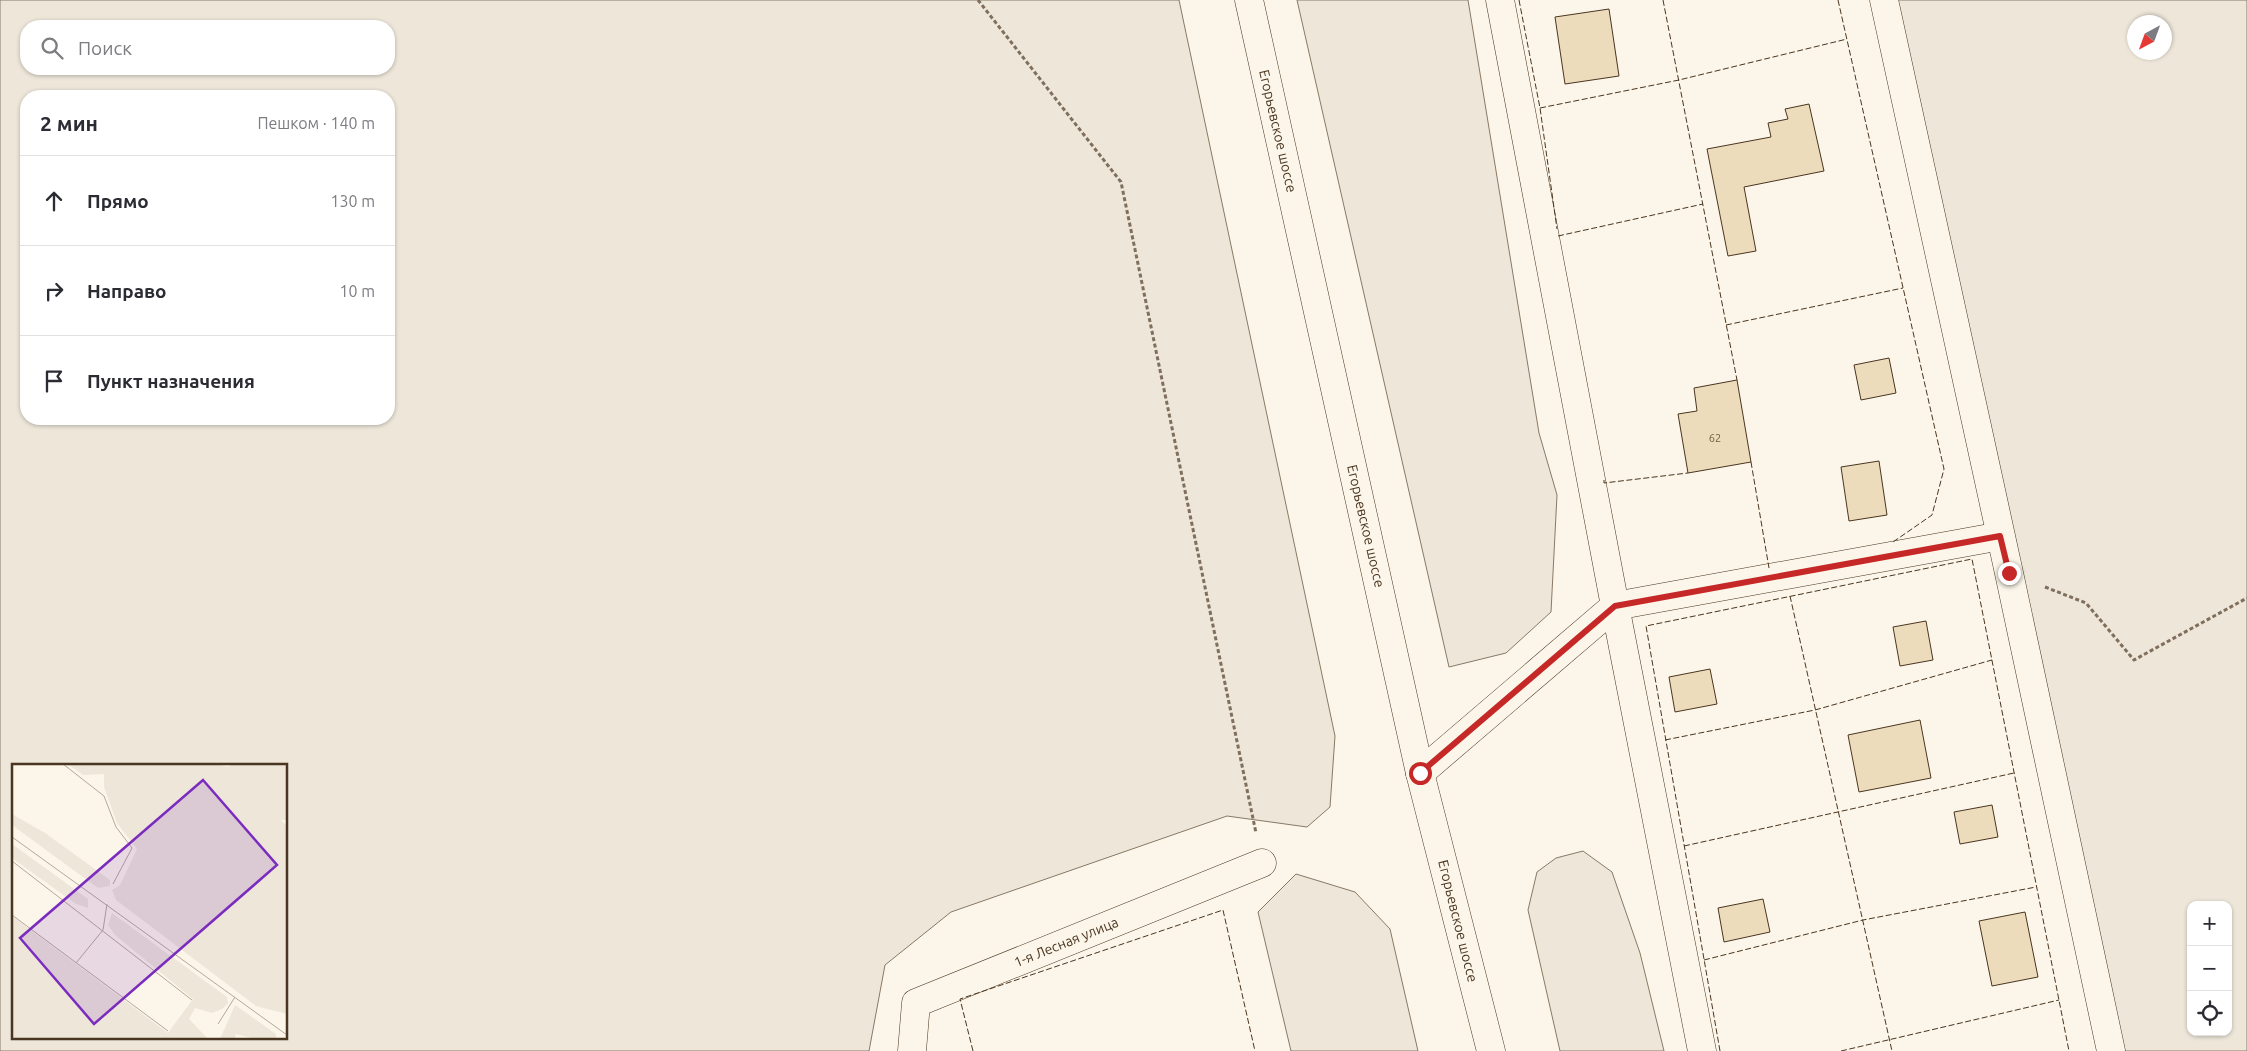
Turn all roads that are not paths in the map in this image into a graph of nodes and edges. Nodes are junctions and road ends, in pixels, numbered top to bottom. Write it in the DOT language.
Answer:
graph roads {
  1 [pos="1249,0"];
  2 [pos="1500,0"];
  3 [pos="1884,0"];
  4 [pos="2000,536"];
  5 [pos="1615,606"];
  6 [pos="1420,773"];
  7 [pos="1262,863"];
  8 [pos="912,1051"];
  9 [pos="1491,1051"];
  10 [pos="1702,1051"];
  11 [pos="2111,1051"];
  1 -- 6 [label="street, Егорьевское шоссе"];
  2 -- 5 [label="street"];
  3 -- 4 [label="street"];
  4 -- 5 [label="street"];
  4 -- 11 [label="street"];
  5 -- 6 [label="street"];
  5 -- 10 [label="street"];
  6 -- 9 [label="street, Егорьевское шоссе"];
  7 -- 8 [label="street, 1-я Лесная улица"];
}
